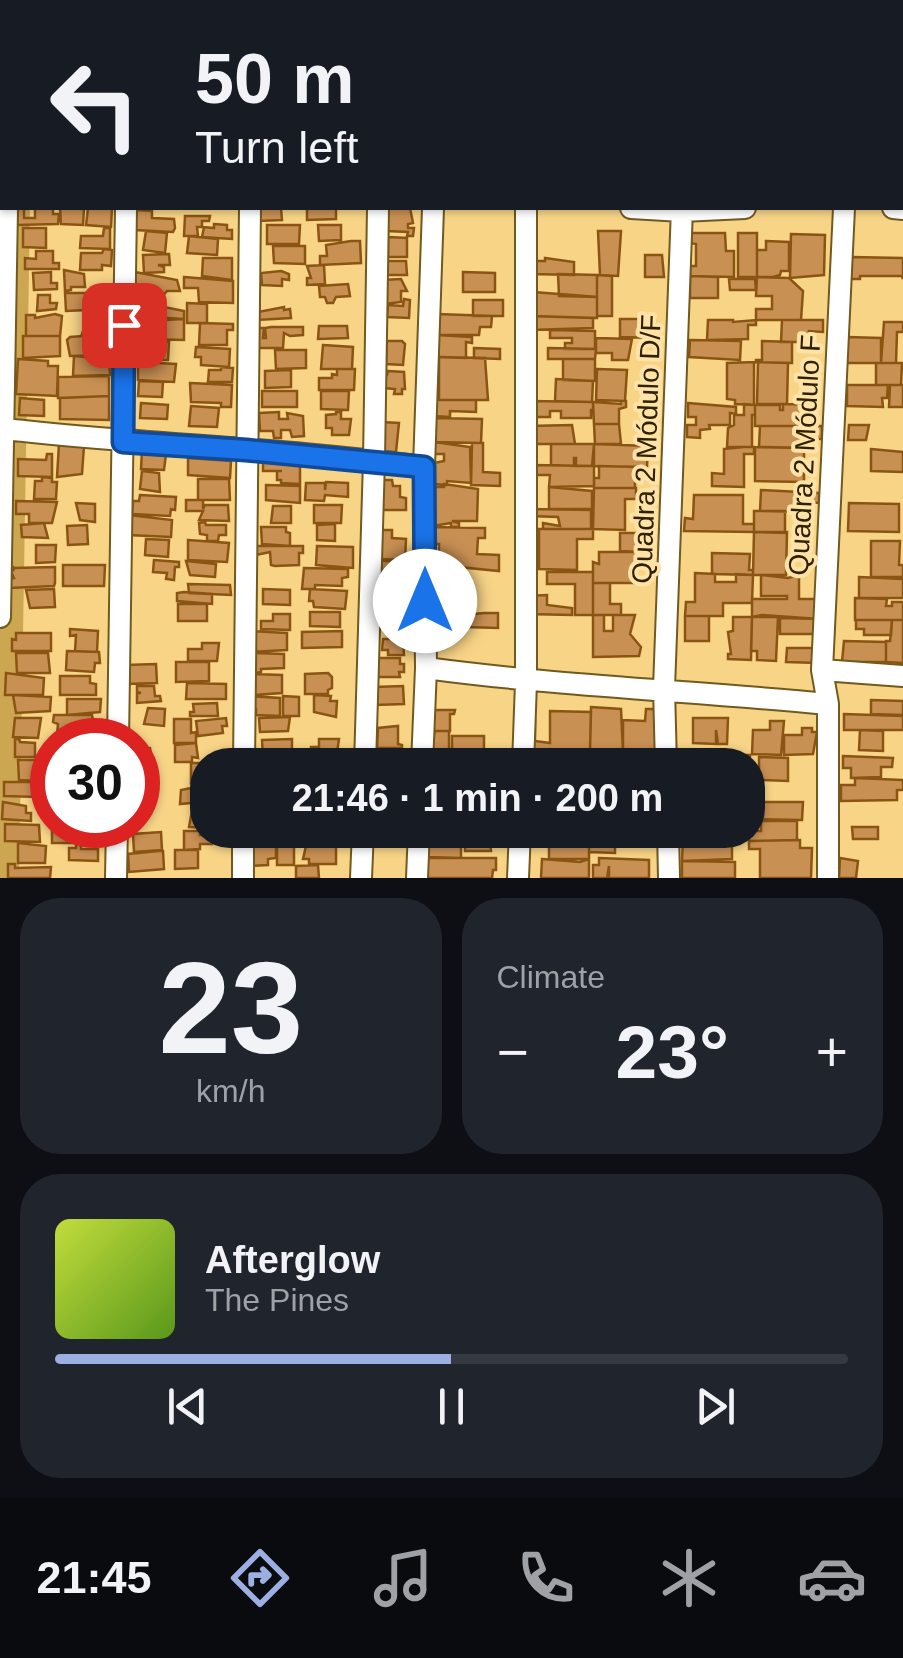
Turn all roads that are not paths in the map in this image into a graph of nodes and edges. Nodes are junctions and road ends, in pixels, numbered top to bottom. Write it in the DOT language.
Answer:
graph roads {
  1 [pos="7,210"];
  2 [pos="126,210"];
  3 [pos="250,210"];
  4 [pos="378,210"];
  5 [pos="433,210"];
  6 [pos="526,210"];
  7 [pos="682,210"];
  8 [pos="844,210"];
  9 [pos="5,429"];
  10 [pos="123,442"];
  11 [pos="246,450"];
  12 [pos="374,460"];
  13 [pos="424,467"];
  14 [pos="0,617"];
  15 [pos="426,668"];
  16 [pos="822,670"];
  17 [pos="903,676"];
  18 [pos="526,682"];
  19 [pos="664,688"];
  20 [pos="828,704"];
  21 [pos="118,718"];
  22 [pos="244,748"];
  23 [pos="366,748"];
  24 [pos="423,748"];
  25 [pos="524,748"];
  26 [pos="666,748"];
  27 [pos="117,848"];
  28 [pos="244,848"];
  29 [pos="362,848"];
  30 [pos="419,848"];
  31 [pos="519,848"];
  32 [pos="668,848"];
  33 [pos="116,878"];
  34 [pos="243,878"];
  35 [pos="361,878"];
  36 [pos="418,878"];
  37 [pos="518,878"];
  38 [pos="669,878"];
  39 [pos="828,878"];
  1 -- 9 [label="street"];
  2 -- 10 [label="street"];
  3 -- 11 [label="street"];
  4 -- 12 [label="street"];
  5 -- 13 [label="street"];
  6 -- 18 [label="street"];
  7 -- 19 [label="street, Quadra 2 Módulo D/F"];
  8 -- 16 [label="street, Quadra 2 Módulo F"];
  9 -- 10 [label="street"];
  9 -- 14 [label="street"];
  10 -- 11 [label="street"];
  10 -- 21 [label="street"];
  11 -- 12 [label="street"];
  11 -- 22 [label="street"];
  12 -- 13 [label="street"];
  12 -- 23 [label="street"];
  13 -- 15 [label="street"];
  15 -- 18 [label="street"];
  15 -- 24 [label="street"];
  16 -- 17 [label="street"];
  16 -- 20 [label="street, Quadra 2 Módulo F"];
  18 -- 19 [label="street"];
  18 -- 25 [label="street"];
  19 -- 20 [label="street"];
  19 -- 26 [label="street, Quadra 2 Módulo D/F"];
  20 -- 39 [label="street, Quadra 2 Módulo F"];
  27 -- 33 [label="street"];
  28 -- 34 [label="street"];
  29 -- 35 [label="street"];
  30 -- 36 [label="street"];
  31 -- 37 [label="street"];
  32 -- 38 [label="street"];
}
